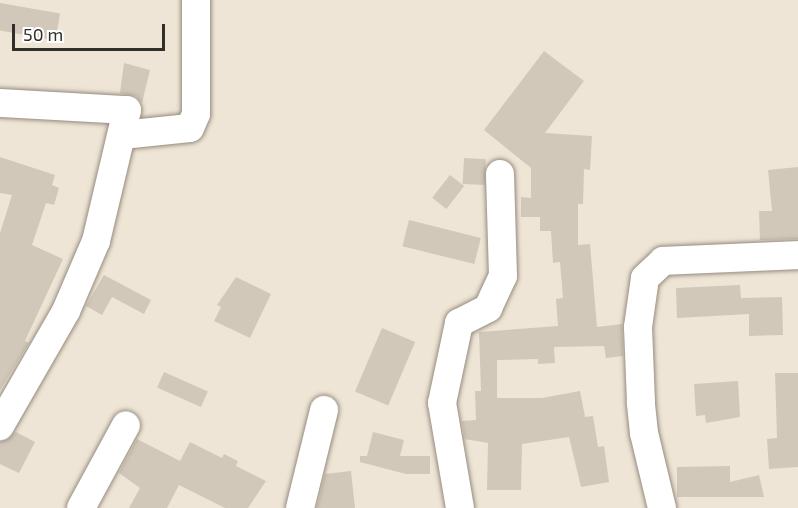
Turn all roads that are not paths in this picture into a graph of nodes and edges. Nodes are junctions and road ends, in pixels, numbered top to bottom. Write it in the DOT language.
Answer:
graph roads {
  1 [pos="196,0"];
  2 [pos="0,103"];
  3 [pos="122,135"];
  4 [pos="500,174"];
  5 [pos="798,255"];
  6 [pos="324,410"];
  7 [pos="126,425"];
  8 [pos="0,426"];
  9 [pos="81,508"];
  10 [pos="300,508"];
  11 [pos="460,508"];
  12 [pos="662,508"];
  1 -- 3 [label="street"];
  2 -- 3 [label="street"];
  3 -- 8 [label="street"];
  4 -- 11 [label="street"];
  5 -- 12 [label="street"];
  6 -- 10 [label="street"];
  7 -- 9 [label="street"];
}
